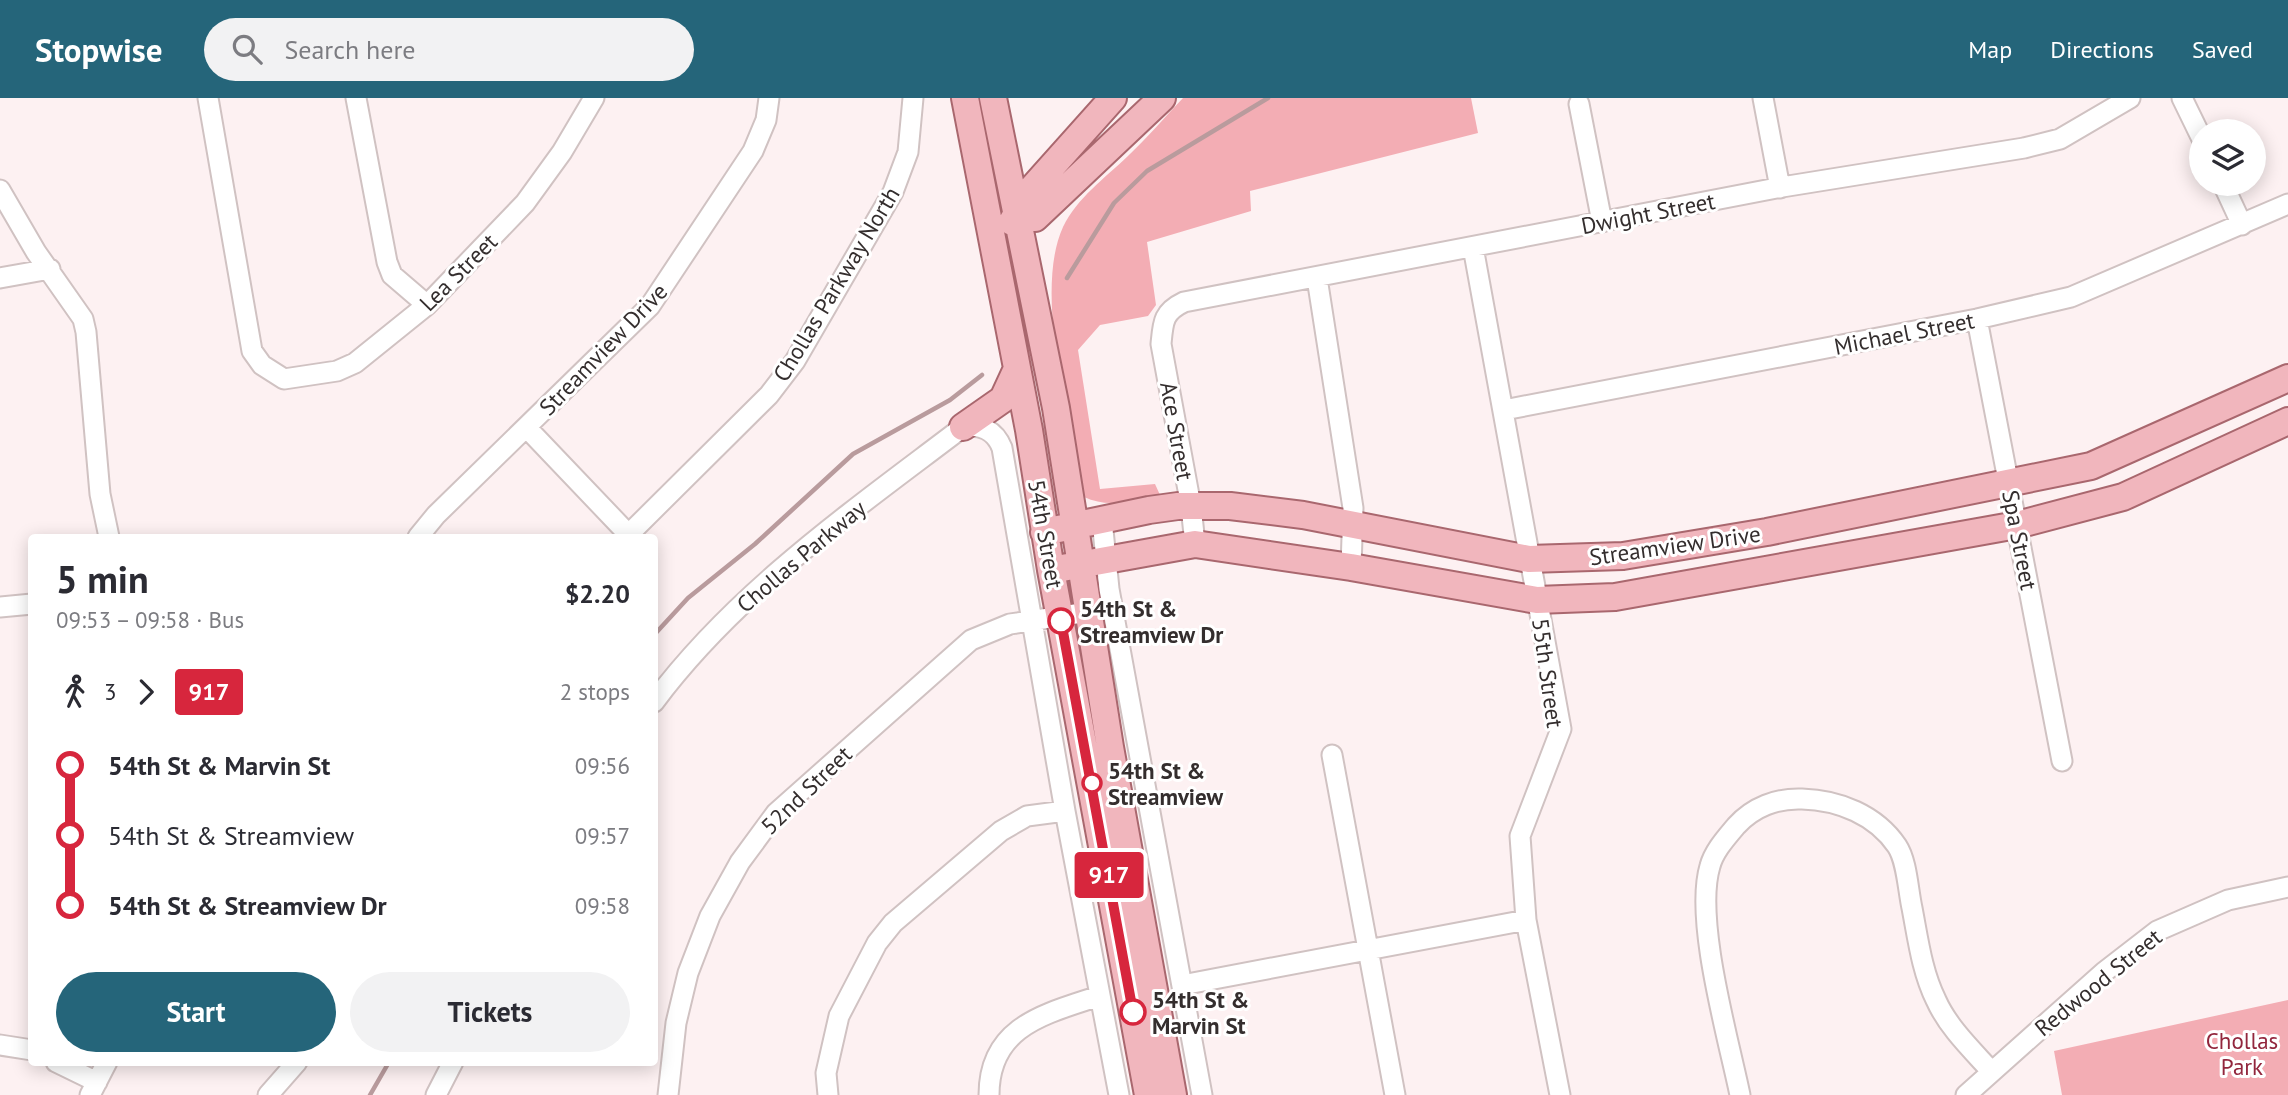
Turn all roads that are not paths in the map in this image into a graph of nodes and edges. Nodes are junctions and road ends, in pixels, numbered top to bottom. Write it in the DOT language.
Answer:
graph roads {
  1 [pos="208,98"];
  2 [pos="356,98"];
  3 [pos="594,98"];
  4 [pos="769,98"];
  5 [pos="913,98"];
  6 [pos="965,98"];
  7 [pos="993,98"];
  8 [pos="1113,98"];
  9 [pos="1162,98"];
  10 [pos="1763,98"];
  11 [pos="2130,98"];
  12 [pos="2182,98"];
  13 [pos="1579,104"];
  14 [pos="2192,119"];
  15 [pos="1001,142"];
  16 [pos="1067,148"];
  17 [pos="1780,188"];
  18 [pos="0,190"];
  19 [pos="2228,196"];
  20 [pos="2288,204"];
  21 [pos="1016,216"];
  22 [pos="1602,222"];
  23 [pos="2242,225"];
  24 [pos="1473,247"];
  25 [pos="994,254"];
  26 [pos="50,269"];
  27 [pos="0,278"];
  28 [pos="1317,278"];
  29 [pos="428,305"];
  30 [pos="1163,319"];
  31 [pos="1977,319"];
  32 [pos="1015,373"];
  33 [pos="2288,378"];
  34 [pos="1504,410"];
  35 [pos="2288,421"];
  36 [pos="963,427"];
  37 [pos="526,428"];
  38 [pos="2009,483"];
  39 [pos="1191,506"];
  40 [pos="1102,520"];
  41 [pos="2017,525"];
  42 [pos="1075,526"];
  43 [pos="1354,526"];
  44 [pos="1044,532"];
  45 [pos="108,534"];
  46 [pos="421,534"];
  47 [pos="625,534"];
  48 [pos="629,534"];
  49 [pos="1195,544"];
  50 [pos="1107,558"];
  51 [pos="1529,559"];
  52 [pos="1080,563"];
  53 [pos="1351,567"];
  54 [pos="1051,570"];
  55 [pos="1537,600"];
  56 [pos="28,604"];
  57 [pos="0,607"];
  58 [pos="1088,612"];
  59 [pos="1047,618"];
  60 [pos="658,697"];
  61 [pos="1332,755"];
  62 [pos="2062,761"];
  63 [pos="1065,811"];
  64 [pos="2288,887"];
  65 [pos="1526,920"];
  66 [pos="1369,951"];
  67 [pos="1182,985"];
  68 [pos="1099,996"];
  69 [pos="0,1045"];
  70 [pos="28,1049"];
  71 [pos="62,1066"];
  72 [pos="105,1066"];
  73 [pos="293,1066"];
  74 [pos="451,1066"];
  75 [pos="1991,1071"];
  76 [pos="93,1088"];
  77 [pos="268,1095"];
  78 [pos="436,1095"];
  79 [pos="668,1095"];
  80 [pos="828,1095"];
  81 [pos="989,1095"];
  82 [pos="1119,1095"];
  83 [pos="1148,1095"];
  84 [pos="1173,1095"];
  85 [pos="1202,1095"];
  86 [pos="1395,1095"];
  87 [pos="1560,1095"];
  88 [pos="1740,1095"];
  89 [pos="1966,1095"];
  1 -- 29 [label="street, Lea Street"];
  2 -- 29 [label="street"];
  3 -- 29 [label="street, Lea Street"];
  4 -- 37 [label="street, Streamview Drive"];
  5 -- 48 [label="street, Chollas Parkway North"];
  6 -- 25 [label="main road, 54th Street"];
  7 -- 15 [label="main road, 54th Street"];
  8 -- 16 [label="main road"];
  9 -- 21 [label="main road"];
  10 -- 17 [label="street"];
  11 -- 17 [label="street, Dwight Street"];
  12 -- 14 [label="street"];
  13 -- 22 [label="street"];
  15 -- 16 [label="main road"];
  15 -- 21 [label="main road, 54th Street"];
  16 -- 21 [label="main road"];
  17 -- 22 [label="street, Dwight Street"];
  18 -- 26 [label="street"];
  19 -- 23 [label="street"];
  20 -- 23 [label="street, Michael Street"];
  21 -- 25 [label="main road"];
  21 -- 42 [label="main road, 54th Street"];
  22 -- 24 [label="street, Dwight Street"];
  23 -- 31 [label="street, Michael Street"];
  24 -- 28 [label="street, Dwight Street"];
  24 -- 34 [label="street, 55th Street"];
  25 -- 32 [label="main road, 54th Street"];
  26 -- 27 [label="street"];
  26 -- 45 [label="street"];
  28 -- 30 [label="street, Dwight Street"];
  28 -- 43 [label="street"];
  30 -- 39 [label="street, Ace Street"];
  31 -- 34 [label="street, Michael Street"];
  31 -- 38 [label="street, Spa Street"];
  32 -- 36 [label="main road"];
  32 -- 44 [label="main road, 54th Street"];
  33 -- 38 [label="main road, Streamview Drive"];
  34 -- 51 [label="street, 55th Street"];
  35 -- 41 [label="main road, Streamview Drive"];
  36 -- 59 [label="street"];
  36 -- 60 [label="street, Chollas Parkway"];
  37 -- 46 [label="street, Streamview Drive"];
  37 -- 47 [label="street"];
  38 -- 41 [label="street, Spa Street"];
  38 -- 51 [label="main road, Streamview Drive"];
  39 -- 40 [label="main road, Streamview Drive"];
  39 -- 43 [label="main road, Streamview Drive"];
  39 -- 49 [label="street, Ace Street"];
  40 -- 42 [label="main road, Streamview Drive"];
  40 -- 50 [label="street"];
  41 -- 55 [label="main road, Streamview Drive"];
  41 -- 62 [label="street, Spa Street"];
  42 -- 44 [label="main road, Streamview Drive"];
  42 -- 52 [label="main road, 54th Street"];
  43 -- 51 [label="main road, Streamview Drive"];
  43 -- 53 [label="street"];
  44 -- 54 [label="main road, 54th Street"];
  49 -- 50 [label="main road, Streamview Drive"];
  49 -- 53 [label="main road, Streamview Drive"];
  50 -- 52 [label="main road, Streamview Drive"];
  50 -- 67 [label="street"];
  51 -- 55 [label="street, 55th Street"];
  52 -- 54 [label="main road, Streamview Drive"];
  52 -- 58 [label="main road, 54th Street"];
  53 -- 55 [label="main road, Streamview Drive"];
  54 -- 59 [label="main road, 54th Street"];
  55 -- 65 [label="street, 55th Street"];
  56 -- 57 [label="street"];
  58 -- 59 [label="street, 52nd Street"];
  58 -- 84 [label="main road, 54th Street"];
  59 -- 63 [label="street"];
  59 -- 79 [label="street, 52nd Street"];
  59 -- 83 [label="main road, 54th Street"];
  61 -- 66 [label="street"];
  63 -- 68 [label="street"];
  63 -- 80 [label="street"];
  64 -- 75 [label="street, Redwood Street"];
  65 -- 66 [label="street"];
  65 -- 87 [label="street, 55th Street"];
  66 -- 67 [label="street"];
  66 -- 86 [label="street"];
  67 -- 85 [label="street"];
  68 -- 81 [label="street"];
  68 -- 82 [label="street"];
  69 -- 70 [label="street"];
  71 -- 76 [label="street"];
  72 -- 76 [label="street"];
  73 -- 77 [label="street"];
  74 -- 78 [label="street"];
  75 -- 88 [label="street"];
  75 -- 89 [label="street, Redwood Street"];
}
